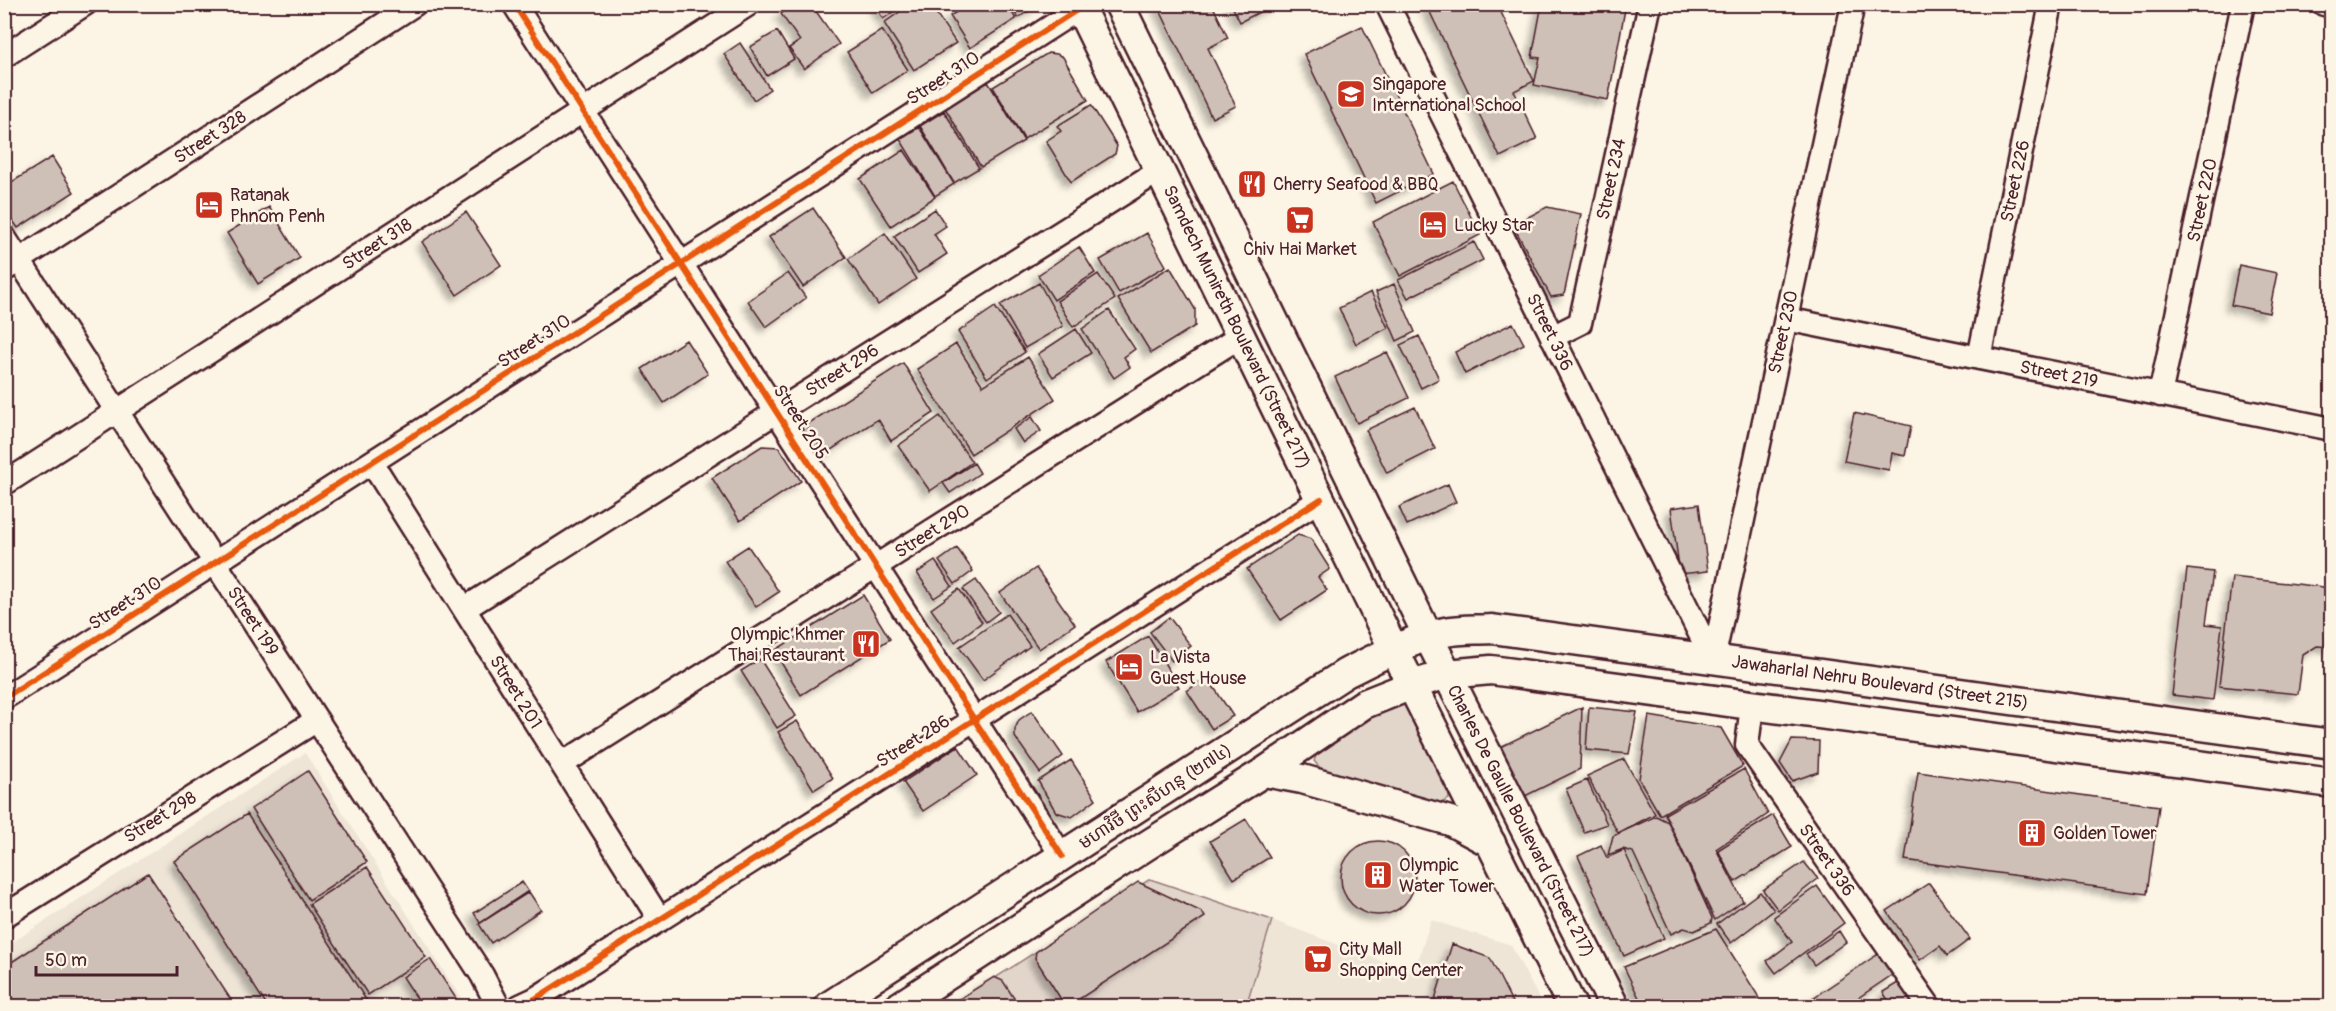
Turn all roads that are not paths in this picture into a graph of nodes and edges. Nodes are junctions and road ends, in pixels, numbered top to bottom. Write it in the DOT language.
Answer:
graph roads {
  1 [pos="85,4"];
  2 [pos="416,4"];
  3 [pos="514,4"];
  4 [pos="749,4"];
  5 [pos="1119,4"];
  6 [pos="1387,4"];
  7 [pos="1650,4"];
  8 [pos="1853,4"];
  9 [pos="2051,4"];
  10 [pos="2243,4"];
  11 [pos="2324,4"];
  12 [pos="1079,6"];
  13 [pos="2331,6"];
  14 [pos="4,56"];
  15 [pos="583,111"];
  16 [pos="1160,170"];
  17 [pos="4,237"];
  18 [pos="681,264"];
  19 [pos="12,265"];
  20 [pos="1786,319"];
  21 [pos="1241,336"];
  22 [pos="1552,337"];
  23 [pos="1978,358"];
  24 [pos="2160,394"];
  25 [pos="117,411"];
  26 [pos="776,411"];
  27 [pos="2331,429"];
  28 [pos="372,464"];
  29 [pos="4,484"];
  30 [pos="1321,499"];
  31 [pos="216,564"];
  32 [pos="876,566"];
  33 [pos="464,609"];
  34 [pos="1428,636"];
  35 [pos="1395,650"];
  36 [pos="1713,660"];
  37 [pos="1447,674"];
  38 [pos="1412,685"];
  39 [pos="4,698"];
  40 [pos="1752,706"];
  41 [pos="975,719"];
  42 [pos="317,720"];
  43 [pos="2331,744"];
  44 [pos="562,764"];
  45 [pos="1264,772"];
  46 [pos="2331,783"];
  47 [pos="1491,843"];
  48 [pos="1062,856"];
  49 [pos="4,916"];
  50 [pos="660,920"];
  51 [pos="498,1006"];
  52 [pos="520,1006"];
  53 [pos="829,1006"];
  54 [pos="900,1006"];
  55 [pos="1572,1006"];
  56 [pos="1614,1006"];
  57 [pos="1929,1006"];
  1 -- 14 [label="street"];
  2 -- 19 [label="street, Street 328"];
  3 -- 15 [label="street, Street 205"];
  4 -- 15 [label="street, Street 318"];
  5 -- 34 [label="main road, Samdech Munireth Boulevard (Street 217)"];
  6 -- 22 [label="street, Street 336"];
  7 -- 22 [label="street, Street 234"];
  8 -- 20 [label="street, Street 230"];
  9 -- 23 [label="street, Street 226"];
  10 -- 24 [label="street, Street 220"];
  11 -- 13 [label="street"];
  12 -- 16 [label="main road, Samdech Munireth Boulevard (Street 217)"];
  12 -- 18 [label="street, Street 310"];
  15 -- 18 [label="street, Street 205"];
  15 -- 25 [label="street, Street 318"];
  16 -- 21 [label="main road, Samdech Munireth Boulevard (Street 217)"];
  16 -- 26 [label="street, Street 296"];
  17 -- 19 [label="street, Street 199"];
  18 -- 26 [label="street, Street 205"];
  18 -- 28 [label="street, Street 310"];
  19 -- 25 [label="street, Street 199"];
  20 -- 23 [label="street, Street 219"];
  20 -- 36 [label="street, Street 230"];
  21 -- 30 [label="main road, Samdech Munireth Boulevard (Street 217)"];
  21 -- 32 [label="street, Street 290"];
  22 -- 36 [label="street, Street 336"];
  23 -- 24 [label="street, Street 219"];
  24 -- 27 [label="street, Street 219"];
  25 -- 29 [label="street, Street 318"];
  25 -- 31 [label="street, Street 199"];
  26 -- 32 [label="street, Street 205"];
  26 -- 33 [label="street, Street 296"];
  28 -- 31 [label="street, Street 310"];
  28 -- 33 [label="street, Street 201"];
  30 -- 35 [label="main road, Samdech Munireth Boulevard (Street 217)"];
  30 -- 41 [label="street, Street 286"];
  31 -- 39 [label="street, Street 310"];
  31 -- 42 [label="street, Street 199"];
  32 -- 41 [label="street, Street 205"];
  32 -- 44 [label="street, Street 290"];
  33 -- 44 [label="street, Street 201"];
  34 -- 35 [label="main road, Jawaharlal Nehru Boulevard (Street 215)"];
  34 -- 36 [label="main road, Jawaharlal Nehru Boulevard (Street 215)"];
  34 -- 37 [label="main road, Charles De Gaulle Boulevard (Street 217)"];
  35 -- 38 [label="main road, Charles De Gaulle Boulevard (Street 217)"];
  35 -- 48 [label="main road, មហាវិថី ព្រះសីហនុ (២៧៤)"];
  36 -- 43 [label="main road, Jawaharlal Nehru Boulevard (Street 215)"];
  37 -- 38 [label="main road, មហាវិថី ព្រះសីហនុ (២៧៤)"];
  37 -- 40 [label="main road"];
  37 -- 56 [label="main road, Charles De Gaulle Boulevard (Street 217)"];
  38 -- 45 [label="main road, មហាវិថី ព្រះសីហនុ (២៧៤)"];
  38 -- 47 [label="main road, Charles De Gaulle Boulevard (Street 217)"];
  40 -- 46 [label="main road"];
  40 -- 57 [label="street, Street 336"];
  41 -- 48 [label="street, Street 205"];
  41 -- 50 [label="street, Street 286"];
  42 -- 49 [label="street, Street 298"];
  42 -- 51 [label="street, Street 199"];
  44 -- 50 [label="street, Street 201"];
  45 -- 47 [label="main road"];
  45 -- 54 [label="main road, មហាវិថី ព្រះសីហនុ (២៧៤)"];
  47 -- 55 [label="main road, Charles De Gaulle Boulevard (Street 217)"];
  48 -- 53 [label="main road, មហាវិថី ព្រះសីហនុ (២៧៤)"];
  50 -- 52 [label="street, Street 286"];
}
